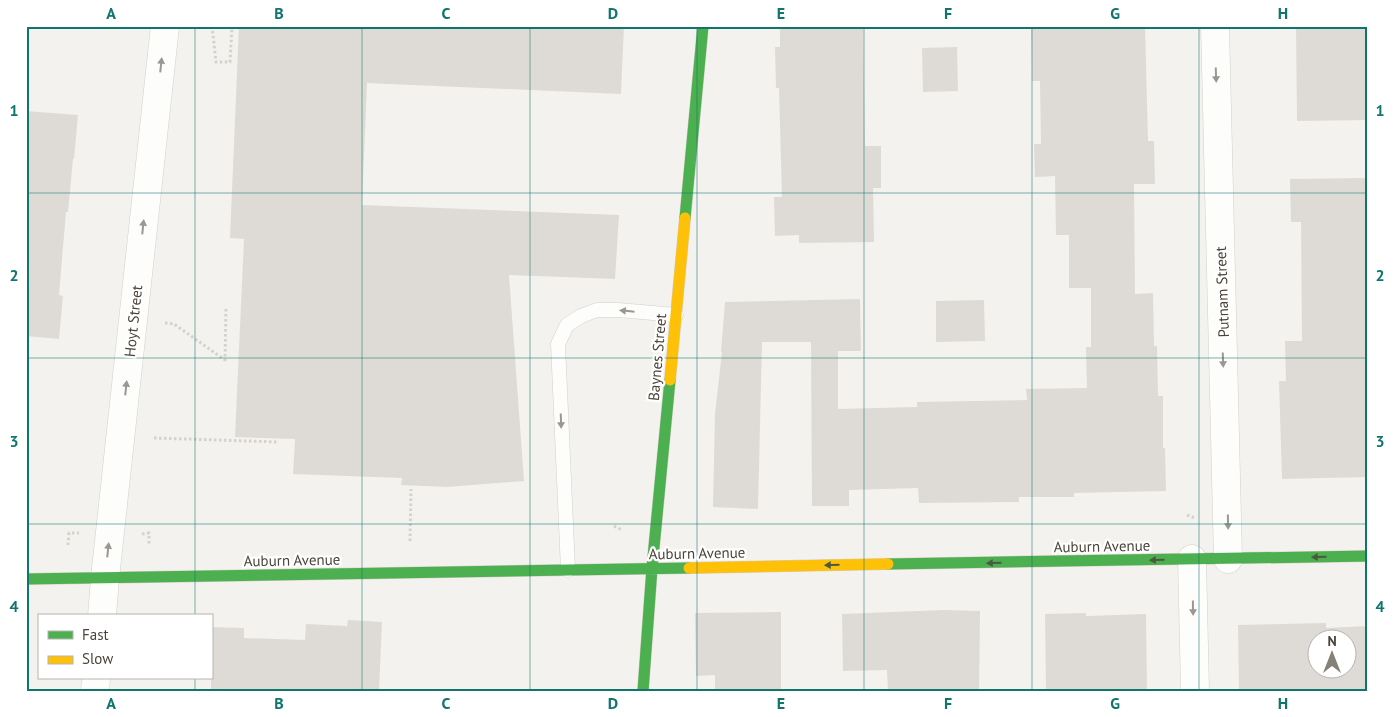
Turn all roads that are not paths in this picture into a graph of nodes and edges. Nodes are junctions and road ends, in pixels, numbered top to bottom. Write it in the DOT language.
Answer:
graph roads {
  1 [pos="166,26"];
  2 [pos="703,26"];
  3 [pos="1215,26"];
  4 [pos="676,315"];
  5 [pos="1368,556"];
  6 [pos="1192,559"];
  7 [pos="1228,559"];
  8 [pos="652,568"];
  9 [pos="568,570"];
  10 [pos="105,578"];
  11 [pos="26,579"];
  12 [pos="102,614"];
  13 [pos="643,691"];
  14 [pos="1195,691"];
  10 -- 1 [label="street, Hoyt Street, one-way"];
  2 -- 4 [label="street, Baynes Street"];
  3 -- 7 [label="street, Putnam Street, one-way"];
  4 -- 8 [label="street, Baynes Street"];
  4 -- 9 [label="lane, one-way"];
  5 -- 7 [label="street, Auburn Avenue, one-way"];
  6 -- 7 [label="street, Auburn Avenue"];
  6 -- 8 [label="street, Auburn Avenue, one-way"];
  6 -- 14 [label="street, one-way"];
  8 -- 9 [label="street, Auburn Avenue"];
  8 -- 13 [label="street, Baynes Street"];
  9 -- 10 [label="street, Auburn Avenue"];
  10 -- 11 [label="street, Auburn Avenue"];
  10 -- 12 [label="street, Hoyt Street"];
}
